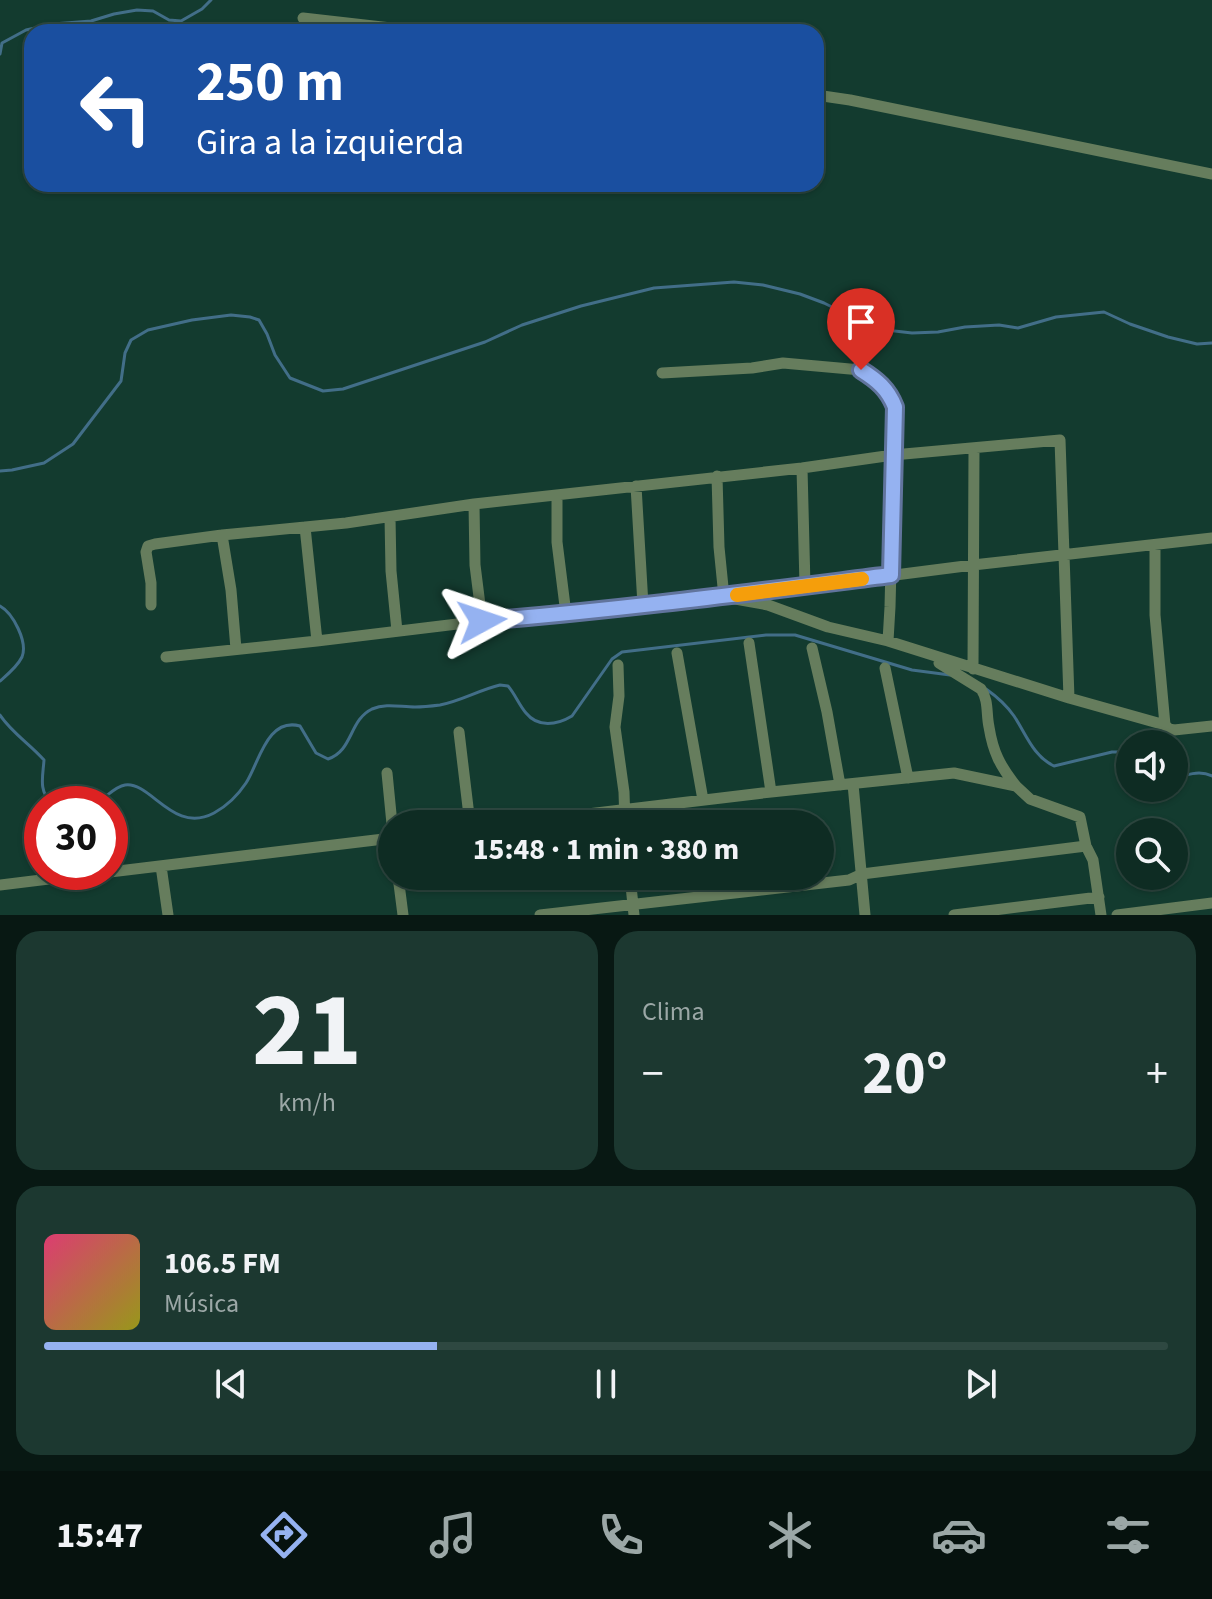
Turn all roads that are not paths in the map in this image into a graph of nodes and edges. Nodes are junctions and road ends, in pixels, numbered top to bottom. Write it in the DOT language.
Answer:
graph roads {
  1 [pos="303,18"];
  2 [pos="356,24"];
  3 [pos="824,96"];
  4 [pos="1212,174"];
  5 [pos="662,373"];
  6 [pos="974,448"];
  7 [pos="893,455"];
  8 [pos="802,468"];
  9 [pos="717,476"];
  10 [pos="636,486"];
  11 [pos="557,495"];
  12 [pos="474,504"];
  13 [pos="390,517"];
  14 [pos="305,527"];
  15 [pos="222,535"];
  16 [pos="1212,538"];
  17 [pos="1155,545"];
  18 [pos="1064,554"];
  19 [pos="973,565"];
  20 [pos="891,575"];
  21 [pos="805,586"];
  22 [pos="724,597"];
  23 [pos="151,605"];
  24 [pos="643,605"];
  25 [pos="566,614"];
  26 [pos="482,621"];
  27 [pos="397,631"];
  28 [pos="317,641"];
  29 [pos="888,641"];
  30 [pos="749,643"];
  31 [pos="812,648"];
  32 [pos="236,649"];
  33 [pos="677,653"];
  34 [pos="924,653"];
  35 [pos="166,657"];
  36 [pos="618,665"];
  37 [pos="885,668"];
  38 [pos="973,669"];
  39 [pos="1069,698"];
  40 [pos="1165,725"];
  41 [pos="1212,726"];
  42 [pos="459,732"];
  43 [pos="387,773"];
  44 [pos="908,778"];
  45 [pos="853,784"];
  46 [pos="840,785"];
  47 [pos="1016,786"];
  48 [pos="771,792"];
  49 [pos="703,800"];
  50 [pos="623,809"];
  51 [pos="391,810"];
  52 [pos="468,810"];
  53 [pos="615,810"];
  54 [pos="378,840"];
  55 [pos="1086,846"];
  56 [pos="161,866"];
  57 [pos="128,870"];
  58 [pos="862,874"];
  59 [pos="24,882"];
  60 [pos="0,885"];
  61 [pos="400,890"];
  62 [pos="631,890"];
  63 [pos="1099,897"];
  64 [pos="1212,903"];
  65 [pos="633,910"];
  66 [pos="168,915"];
  67 [pos="403,915"];
  68 [pos="540,915"];
  69 [pos="865,915"];
  70 [pos="954,915"];
  71 [pos="1101,915"];
  72 [pos="1117,915"];
  1 -- 2 [label="street"];
  3 -- 4 [label="street"];
  5 -- 7 [label="street"];
  6 -- 7 [label="street"];
  6 -- 18 [label="street"];
  6 -- 19 [label="street"];
  7 -- 8 [label="street"];
  7 -- 20 [label="street"];
  8 -- 9 [label="street"];
  8 -- 21 [label="street"];
  9 -- 10 [label="street"];
  9 -- 22 [label="street"];
  10 -- 11 [label="street"];
  10 -- 24 [label="street"];
  11 -- 12 [label="street"];
  11 -- 25 [label="street"];
  12 -- 13 [label="street"];
  12 -- 26 [label="street"];
  13 -- 14 [label="street"];
  13 -- 27 [label="street"];
  14 -- 15 [label="street"];
  14 -- 28 [label="street"];
  15 -- 23 [label="street"];
  15 -- 32 [label="street"];
  16 -- 17 [label="street"];
  17 -- 18 [label="street"];
  17 -- 40 [label="street"];
  18 -- 19 [label="street"];
  18 -- 39 [label="street"];
  19 -- 20 [label="street"];
  19 -- 38 [label="street"];
  20 -- 21 [label="street"];
  20 -- 29 [label="street"];
  21 -- 22 [label="street"];
  22 -- 24 [label="street"];
  22 -- 29 [label="street"];
  24 -- 25 [label="street"];
  25 -- 26 [label="street"];
  26 -- 27 [label="street"];
  27 -- 28 [label="street"];
  28 -- 32 [label="street"];
  29 -- 34 [label="street"];
  30 -- 48 [label="street"];
  31 -- 46 [label="street"];
  32 -- 35 [label="street"];
  33 -- 49 [label="street"];
  34 -- 38 [label="street"];
  34 -- 47 [label="street"];
  36 -- 50 [label="street"];
  37 -- 44 [label="street"];
  38 -- 39 [label="street"];
  39 -- 40 [label="street"];
  40 -- 41 [label="street"];
  42 -- 52 [label="street"];
  43 -- 51 [label="street"];
  44 -- 45 [label="street"];
  44 -- 47 [label="street"];
  45 -- 46 [label="street"];
  45 -- 58 [label="street"];
  46 -- 48 [label="street"];
  47 -- 55 [label="street"];
  48 -- 49 [label="street"];
  49 -- 50 [label="street"];
  50 -- 53 [label="street"];
  54 -- 56 [label="street"];
  55 -- 58 [label="street"];
  55 -- 63 [label="street"];
  56 -- 57 [label="street"];
  56 -- 66 [label="street"];
  58 -- 65 [label="street"];
  58 -- 69 [label="street"];
  59 -- 60 [label="street"];
  61 -- 67 [label="street"];
  62 -- 65 [label="street"];
  63 -- 70 [label="street"];
  63 -- 71 [label="street"];
  64 -- 72 [label="street"];
  65 -- 68 [label="street"];
}
